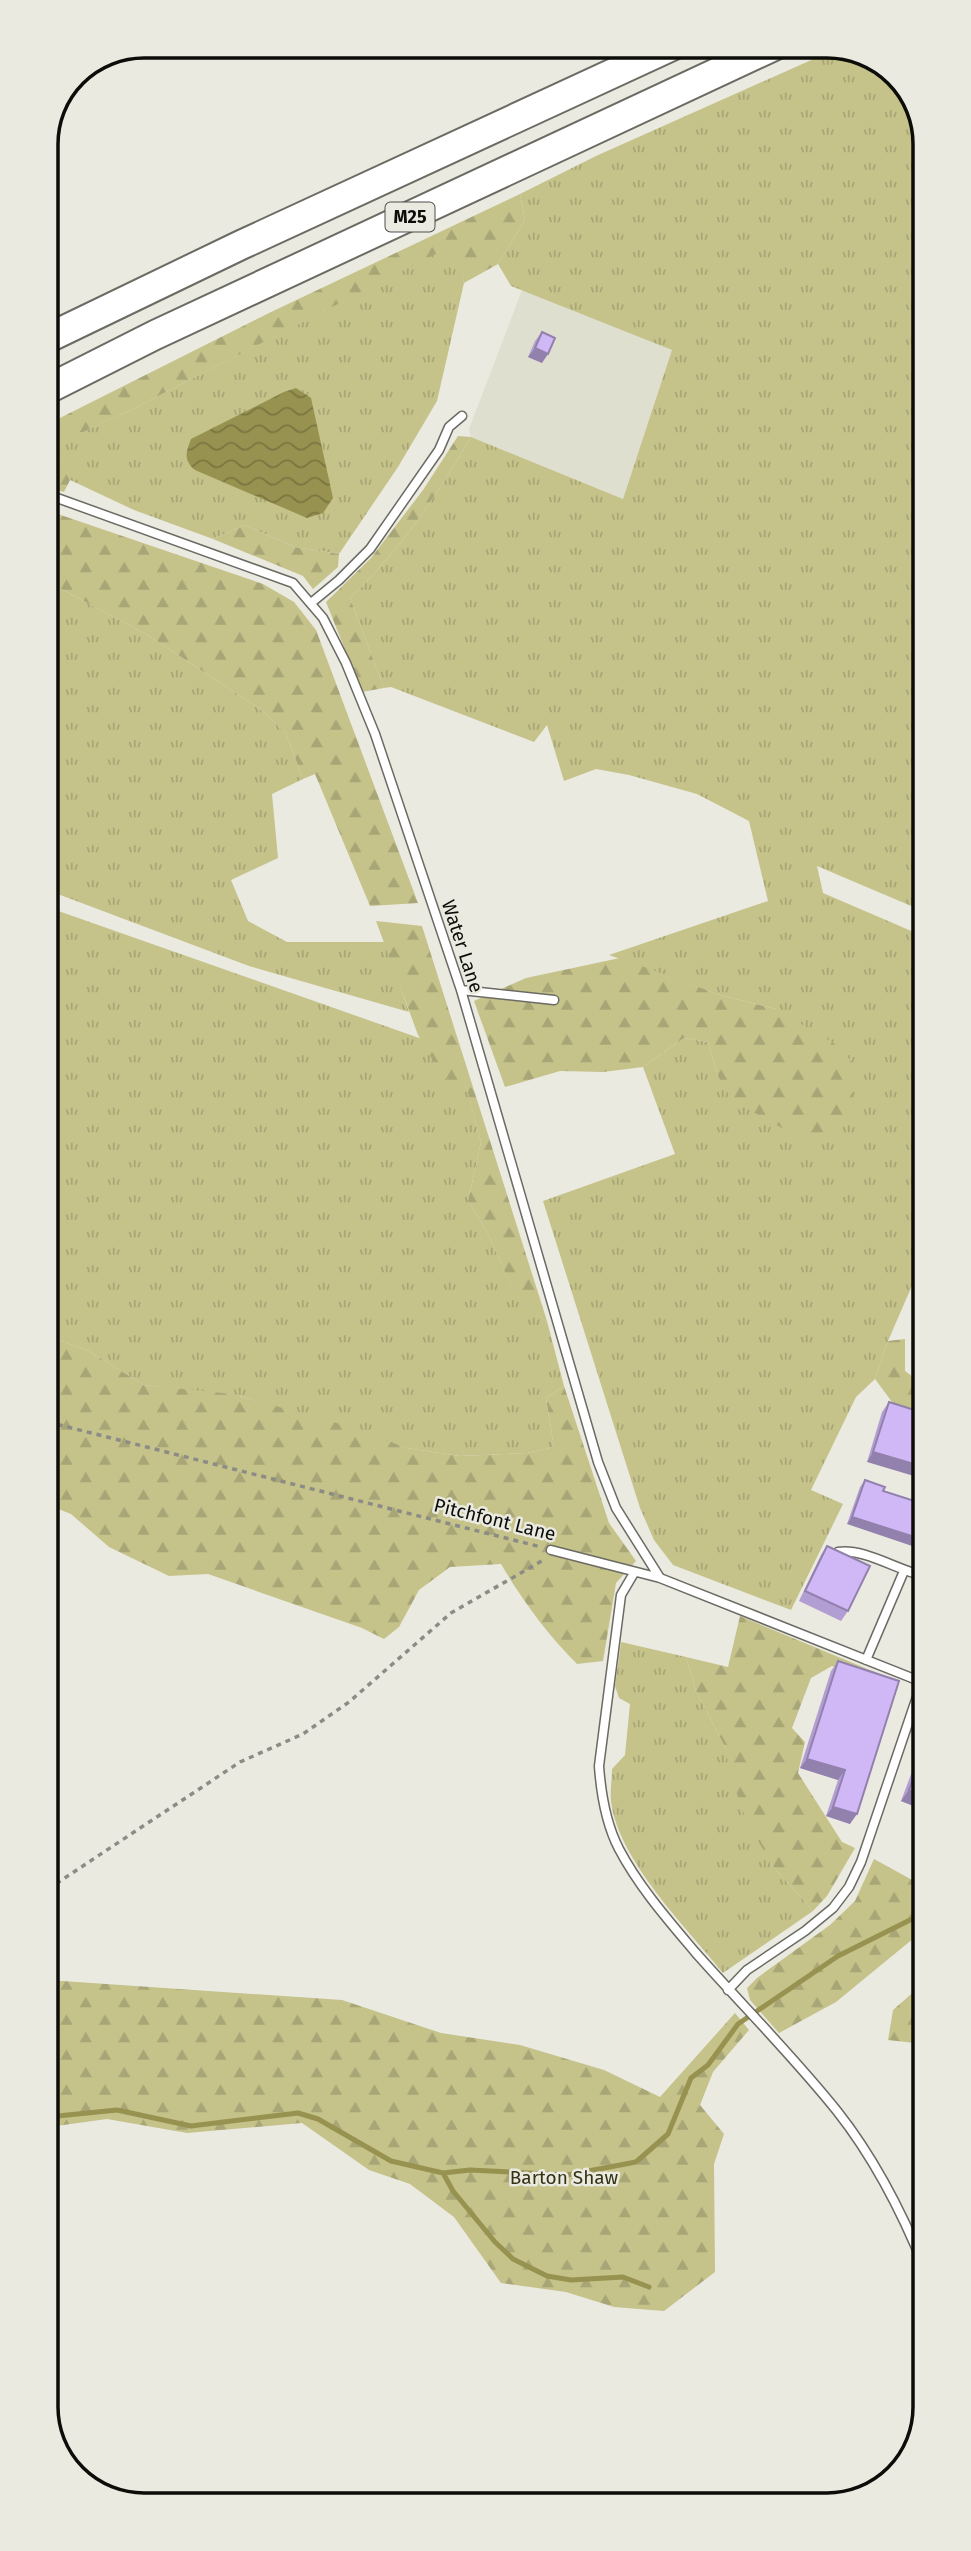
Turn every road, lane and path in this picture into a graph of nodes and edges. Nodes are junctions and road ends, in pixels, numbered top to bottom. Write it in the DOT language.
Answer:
graph roads {
  1 [pos="647,58"];
  2 [pos="748,58"];
  3 [pos="58,333"];
  4 [pos="58,384"];
  5 [pos="462,416"];
  6 [pos="58,498"];
  7 [pos="311,603"];
  8 [pos="461,990"];
  9 [pos="554,999"];
  10 [pos="58,1425"];
  11 [pos="551,1550"];
  12 [pos="838,1552"];
  13 [pos="904,1571"];
  14 [pos="634,1573"];
  15 [pos="913,1573"];
  16 [pos="660,1578"];
  17 [pos="866,1660"];
  18 [pos="913,1678"];
  19 [pos="913,1709"];
  20 [pos="58,1882"];
  21 [pos="728,1990"];
  22 [pos="913,2243"];
  1 -- 3 [label="highway, M25"];
  2 -- 4 [label="highway, M25"];
  5 -- 7 [label="lane"];
  6 -- 7 [label="lane, Water Lane"];
  7 -- 8 [label="lane, Water Lane"];
  8 -- 9 [label="lane"];
  8 -- 16 [label="lane, Water Lane"];
  10 -- 11 [label="path, Pitchfont Lane"];
  11 -- 14 [label="lane, Pitchfont Lane"];
  11 -- 20 [label="path"];
  12 -- 13 [label="lane"];
  13 -- 15 [label="lane"];
  13 -- 17 [label="lane"];
  14 -- 16 [label="lane, Pitchfont Lane"];
  14 -- 21 [label="lane"];
  16 -- 17 [label="lane, Pitchfont Lane"];
  17 -- 18 [label="lane, Pitchfont Lane"];
  19 -- 21 [label="lane, Pitchfont Lane"];
  21 -- 22 [label="lane"];
}
